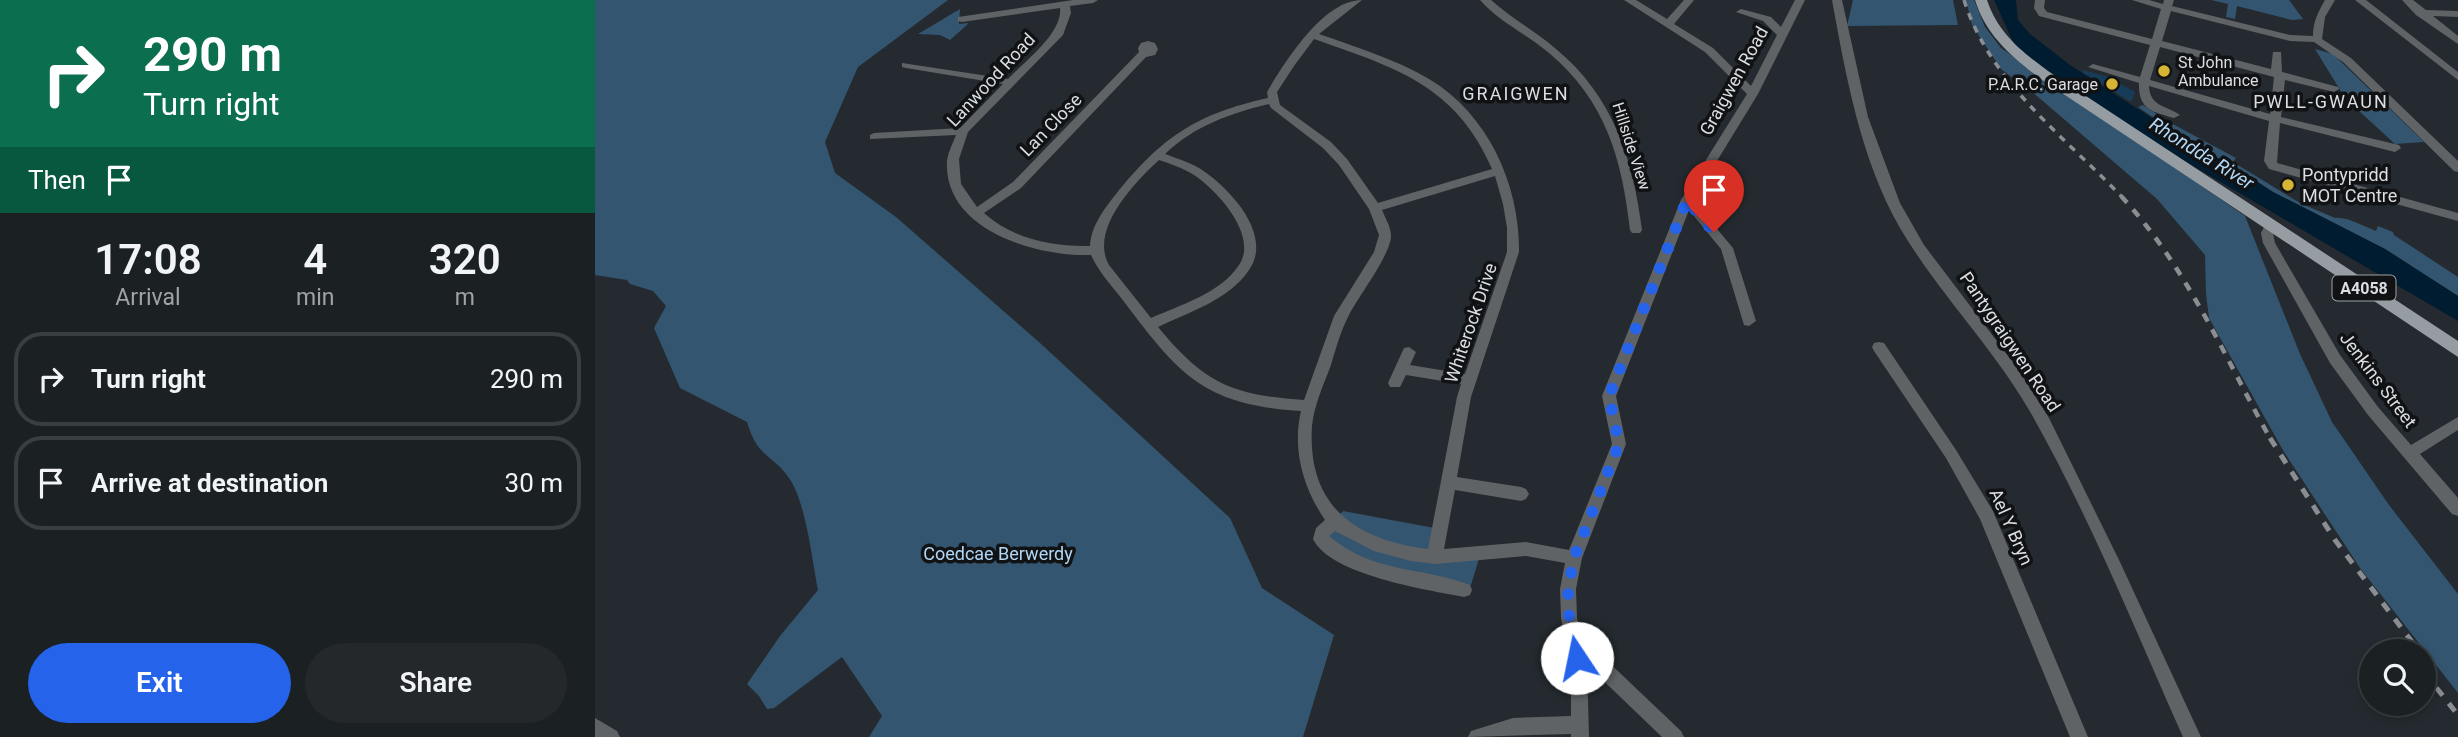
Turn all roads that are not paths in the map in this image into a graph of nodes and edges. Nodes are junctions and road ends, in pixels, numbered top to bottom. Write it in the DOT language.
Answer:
graph roads {
  1 [pos="1093,0"];
  2 [pos="1357,0"];
  3 [pos="1485,0"];
  4 [pos="1629,0"];
  5 [pos="1689,0"];
  6 [pos="1800,0"];
  7 [pos="1837,0"];
  8 [pos="1981,0"];
  9 [pos="2040,0"];
  10 [pos="2137,0"];
  11 [pos="2330,0"];
  12 [pos="2360,0"];
  13 [pos="2407,0"];
  14 [pos="1065,4"];
  15 [pos="2168,4"];
  16 [pos="2449,10"];
  17 [pos="1741,12"];
  18 [pos="2420,12"];
  19 [pos="962,19"];
  20 [pos="1669,23"];
  21 [pos="1312,35"];
  22 [pos="1783,35"];
  23 [pos="2315,39"];
  24 [pos="2458,41"];
  25 [pos="2155,44"];
  26 [pos="1144,53"];
  27 [pos="2277,54"];
  28 [pos="906,65"];
  29 [pos="2093,67"];
  30 [pos="2278,75"];
  31 [pos="2458,77"];
  32 [pos="1010,82"];
  33 [pos="2144,82"];
  34 [pos="2334,89"];
  35 [pos="1753,94"];
  36 [pos="1272,100"];
  37 [pos="2174,115"];
  38 [pos="2275,118"];
  39 [pos="963,131"];
  40 [pos="874,137"];
  41 [pos="2395,148"];
  42 [pos="1156,155"];
  43 [pos="2458,168"];
  44 [pos="1499,171"];
  45 [pos="1687,200"];
  46 [pos="1375,208"];
  47 [pos="976,213"];
  48 [pos="2457,217"];
  49 [pos="2270,226"];
  50 [pos="1636,230"];
  51 [pos="1096,250"];
  52 [pos="1749,321"];
  53 [pos="1149,325"];
  54 [pos="1879,347"];
  55 [pos="2458,350"];
  56 [pos="1409,352"];
  57 [pos="1401,369"];
  58 [pos="1468,380"];
  59 [pos="1395,383"];
  60 [pos="1309,406"];
  61 [pos="2458,423"];
  62 [pos="2410,453"];
  63 [pos="1447,482"];
  64 [pos="1521,494"];
  65 [pos="2458,509"];
  66 [pos="1335,521"];
  67 [pos="1435,557"];
  68 [pos="1574,558"];
  69 [pos="1464,590"];
  70 [pos="1574,641"];
  71 [pos="595,727"];
  72 [pos="1580,731"];
  73 [pos="611,737"];
  74 [pos="1477,737"];
  75 [pos="1675,737"];
  76 [pos="2079,737"];
  77 [pos="2192,737"];
  1 -- 14 [label="street, Lanwood Road"];
  2 -- 21 [label="street"];
  3 -- 50 [label="street, Hillside View"];
  4 -- 20 [label="street"];
  5 -- 20 [label="street"];
  6 -- 22 [label="street, Graigwen Road"];
  7 -- 77 [label="street, Pantygraigwen Road"];
  8 -- 49 [label="main road, A4058"];
  9 -- 25 [label="street"];
  10 -- 15 [label="street"];
  11 -- 23 [label="street"];
  12 -- 31 [label="street"];
  13 -- 18 [label="street"];
  14 -- 19 [label="street, Lanwood Road"];
  14 -- 32 [label="street, Lanwood Road"];
  15 -- 23 [label="street"];
  15 -- 25 [label="street"];
  16 -- 18 [label="street"];
  17 -- 22 [label="street"];
  18 -- 24 [label="street"];
  20 -- 35 [label="street"];
  21 -- 36 [label="street"];
  21 -- 44 [label="street, Whiterock Drive"];
  22 -- 35 [label="street, Graigwen Road"];
  23 -- 43 [label="street"];
  25 -- 30 [label="street"];
  25 -- 33 [label="street"];
  26 -- 47 [label="street, Lan Close"];
  27 -- 30 [label="street"];
  28 -- 32 [label="street"];
  29 -- 33 [label="street"];
  30 -- 34 [label="street"];
  30 -- 38 [label="street"];
  32 -- 39 [label="street, Lanwood Road"];
  33 -- 37 [label="street"];
  33 -- 38 [label="street"];
  35 -- 45 [label="street, Graigwen Road"];
  36 -- 42 [label="street"];
  36 -- 46 [label="street"];
  38 -- 41 [label="street"];
  38 -- 48 [label="street"];
  39 -- 40 [label="street"];
  39 -- 47 [label="street, Lanwood Road"];
  42 -- 51 [label="street"];
  42 -- 53 [label="street"];
  44 -- 46 [label="street"];
  44 -- 58 [label="street, Whiterock Drive"];
  45 -- 52 [label="street"];
  45 -- 68 [label="street, Graigwen Road"];
  46 -- 60 [label="street"];
  47 -- 51 [label="street, Lanwood Road"];
  49 -- 55 [label="main road, A4058"];
  49 -- 62 [label="street, Jenkins Street"];
  51 -- 53 [label="street"];
  53 -- 60 [label="street"];
  54 -- 76 [label="street, Ael Y Bryn"];
  56 -- 57 [label="street"];
  57 -- 58 [label="street"];
  57 -- 59 [label="street"];
  58 -- 63 [label="street, Whiterock Drive"];
  60 -- 66 [label="street"];
  61 -- 62 [label="street"];
  62 -- 65 [label="street, Jenkins Street"];
  63 -- 64 [label="street"];
  63 -- 67 [label="street, Whiterock Drive"];
  66 -- 67 [label="street"];
  66 -- 69 [label="street"];
  67 -- 68 [label="street"];
  68 -- 70 [label="street, Graigwen Road"];
  70 -- 72 [label="street, Graigwen Road"];
  70 -- 75 [label="street"];
  71 -- 73 [label="street"];
  72 -- 74 [label="street"];
}
